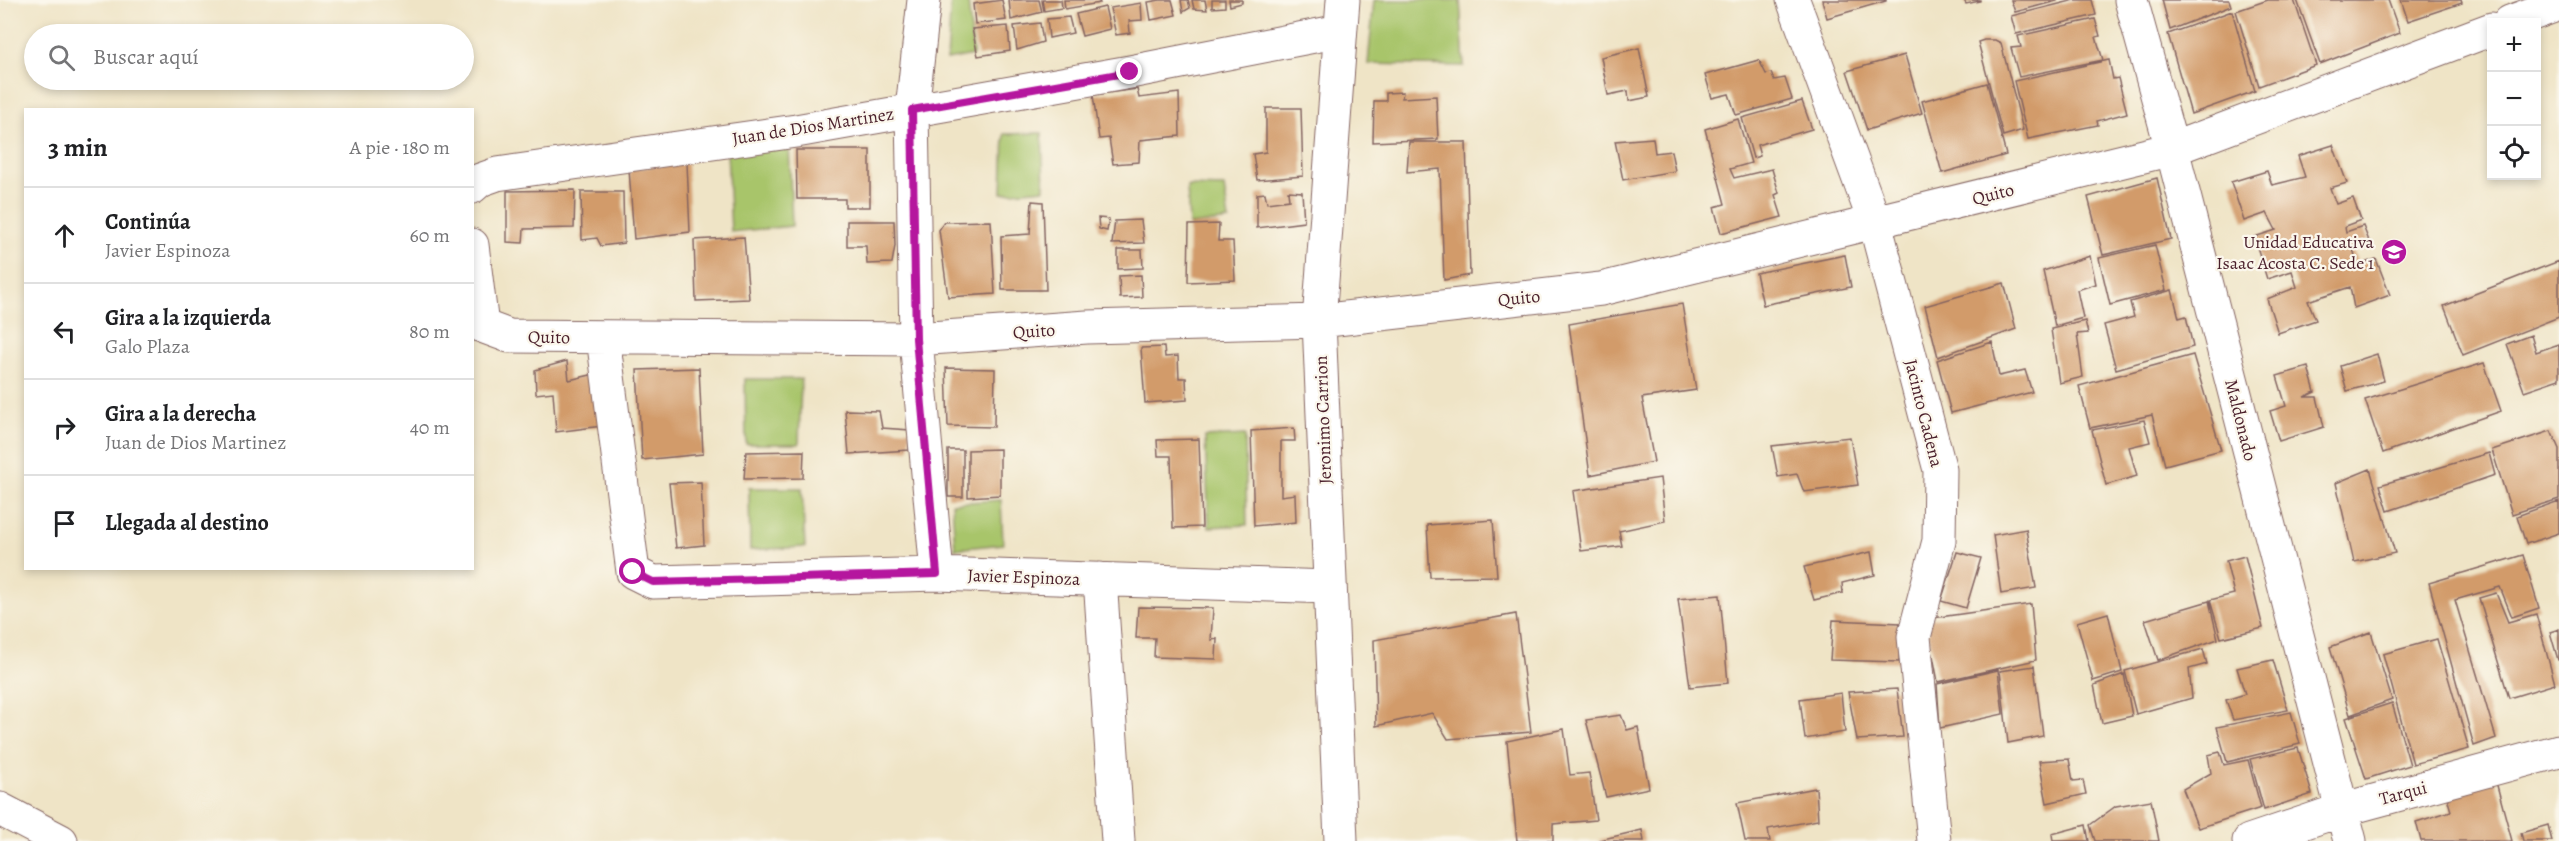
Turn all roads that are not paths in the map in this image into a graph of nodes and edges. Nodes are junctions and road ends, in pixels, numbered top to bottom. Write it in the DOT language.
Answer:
graph roads {
  1 [pos="924,0"];
  2 [pos="1793,0"];
  3 [pos="2132,0"];
  4 [pos="2559,4"];
  5 [pos="1341,15"];
  6 [pos="2521,18"];
  7 [pos="2487,31"];
  8 [pos="912,110"];
  9 [pos="2172,149"];
  10 [pos="485,181"];
  11 [pos="1875,223"];
  12 [pos="474,261"];
  13 [pos="1319,321"];
  14 [pos="603,337"];
  15 [pos="916,339"];
  16 [pos="937,574"];
  17 [pos="1100,579"];
  18 [pos="1330,587"];
  19 [pos="2559,751"];
  20 [pos="0,809"];
  21 [pos="2341,810"];
  22 [pos="62,841"];
  23 [pos="1118,841"];
  24 [pos="1341,841"];
  25 [pos="1934,841"];
  26 [pos="2248,841"];
  27 [pos="2350,841"];
  1 -- 8 [label="street"];
  2 -- 11 [label="street, Jacinto Cadena"];
  3 -- 9 [label="street, Maldonado"];
  4 -- 6 [label="street"];
  5 -- 8 [label="street, Juan de Dios Martinez"];
  5 -- 13 [label="street, Jeronimo Carrion"];
  7 -- 9 [label="street, Quito"];
  8 -- 10 [label="street, Juan de Dios Martinez"];
  8 -- 15 [label="street"];
  9 -- 11 [label="street, Quito"];
  9 -- 21 [label="street, Maldonado"];
  11 -- 13 [label="street, Quito"];
  11 -- 25 [label="street, Jacinto Cadena"];
  12 -- 14 [label="street, Quito"];
  13 -- 15 [label="street, Quito"];
  13 -- 18 [label="street, Jeronimo Carrion"];
  14 -- 15 [label="street, Quito"];
  14 -- 16 [label="street, Javier Espinoza"];
  15 -- 16 [label="street"];
  16 -- 17 [label="street, Javier Espinoza"];
  17 -- 18 [label="street, Javier Espinoza"];
  17 -- 23 [label="street"];
  18 -- 24 [label="street, Jeronimo Carrion"];
  19 -- 21 [label="street, Tarqui"];
  20 -- 22 [label="street"];
  21 -- 26 [label="street, Tarqui"];
  21 -- 27 [label="street, Maldonado"];
}
